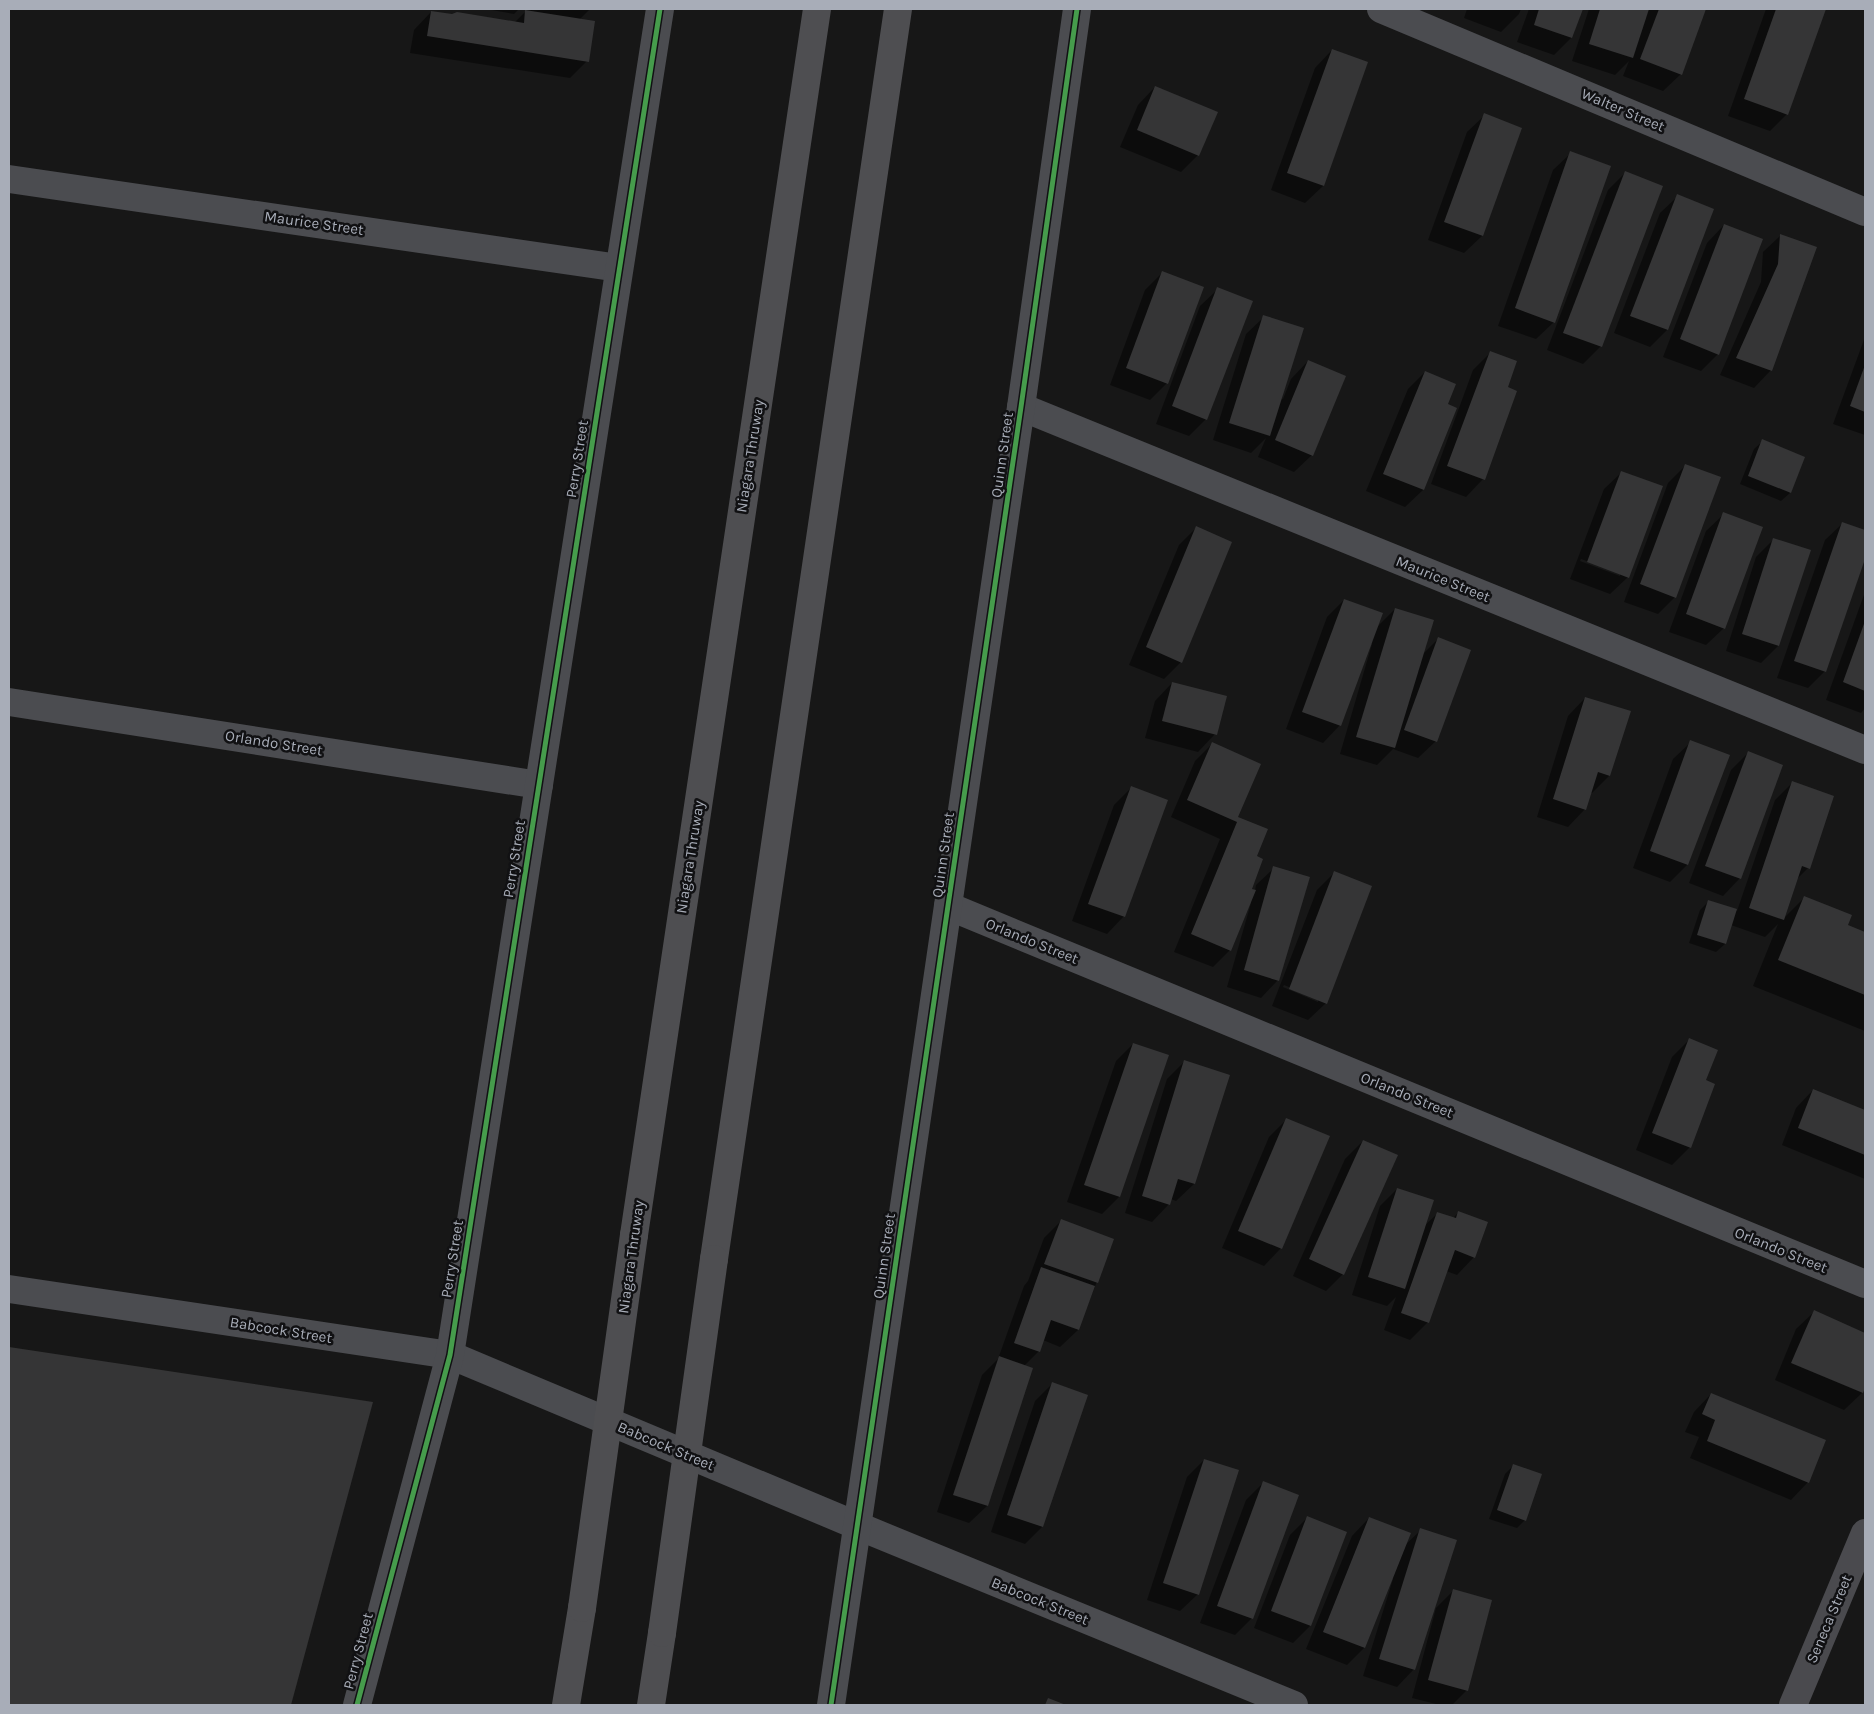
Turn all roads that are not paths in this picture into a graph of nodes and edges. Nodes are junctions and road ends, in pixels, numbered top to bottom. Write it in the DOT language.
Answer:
graph roads {
  1 [pos="660,9"];
  2 [pos="817,9"];
  3 [pos="898,9"];
  4 [pos="1077,9"];
  5 [pos="1381,9"];
  6 [pos="9,179"];
  7 [pos="1865,212"];
  8 [pos="619,268"];
  9 [pos="1021,407"];
  10 [pos="9,702"];
  11 [pos="1865,750"];
  12 [pos="539,785"];
  13 [pos="948,906"];
  14 [pos="1865,1284"];
  15 [pos="9,1289"];
  16 [pos="450,1355"];
  17 [pos="858,1526"];
  18 [pos="1865,1533"];
  19 [pos="357,1705"];
  20 [pos="566,1705"];
  21 [pos="651,1705"];
  22 [pos="831,1705"];
  23 [pos="1294,1705"];
  24 [pos="1793,1705"];
  1 -- 8 [label="street, Perry Street"];
  2 -- 20 [label="highway, Niagara Thruway, bridge"];
  3 -- 21 [label="highway, bridge"];
  4 -- 9 [label="street, Quinn Street"];
  5 -- 7 [label="street, Walter Street"];
  6 -- 8 [label="street, Maurice Street"];
  8 -- 12 [label="street, Perry Street"];
  9 -- 11 [label="street, Maurice Street"];
  9 -- 13 [label="street, Quinn Street"];
  10 -- 12 [label="street, Orlando Street"];
  12 -- 16 [label="street, Perry Street"];
  13 -- 14 [label="street, Orlando Street"];
  13 -- 17 [label="street, Quinn Street"];
  15 -- 16 [label="street, Babcock Street"];
  16 -- 17 [label="street, Babcock Street"];
  16 -- 19 [label="street, Perry Street"];
  17 -- 22 [label="street, Quinn Street"];
  17 -- 23 [label="street, Babcock Street"];
  18 -- 24 [label="main road, Seneca Street"];
}
